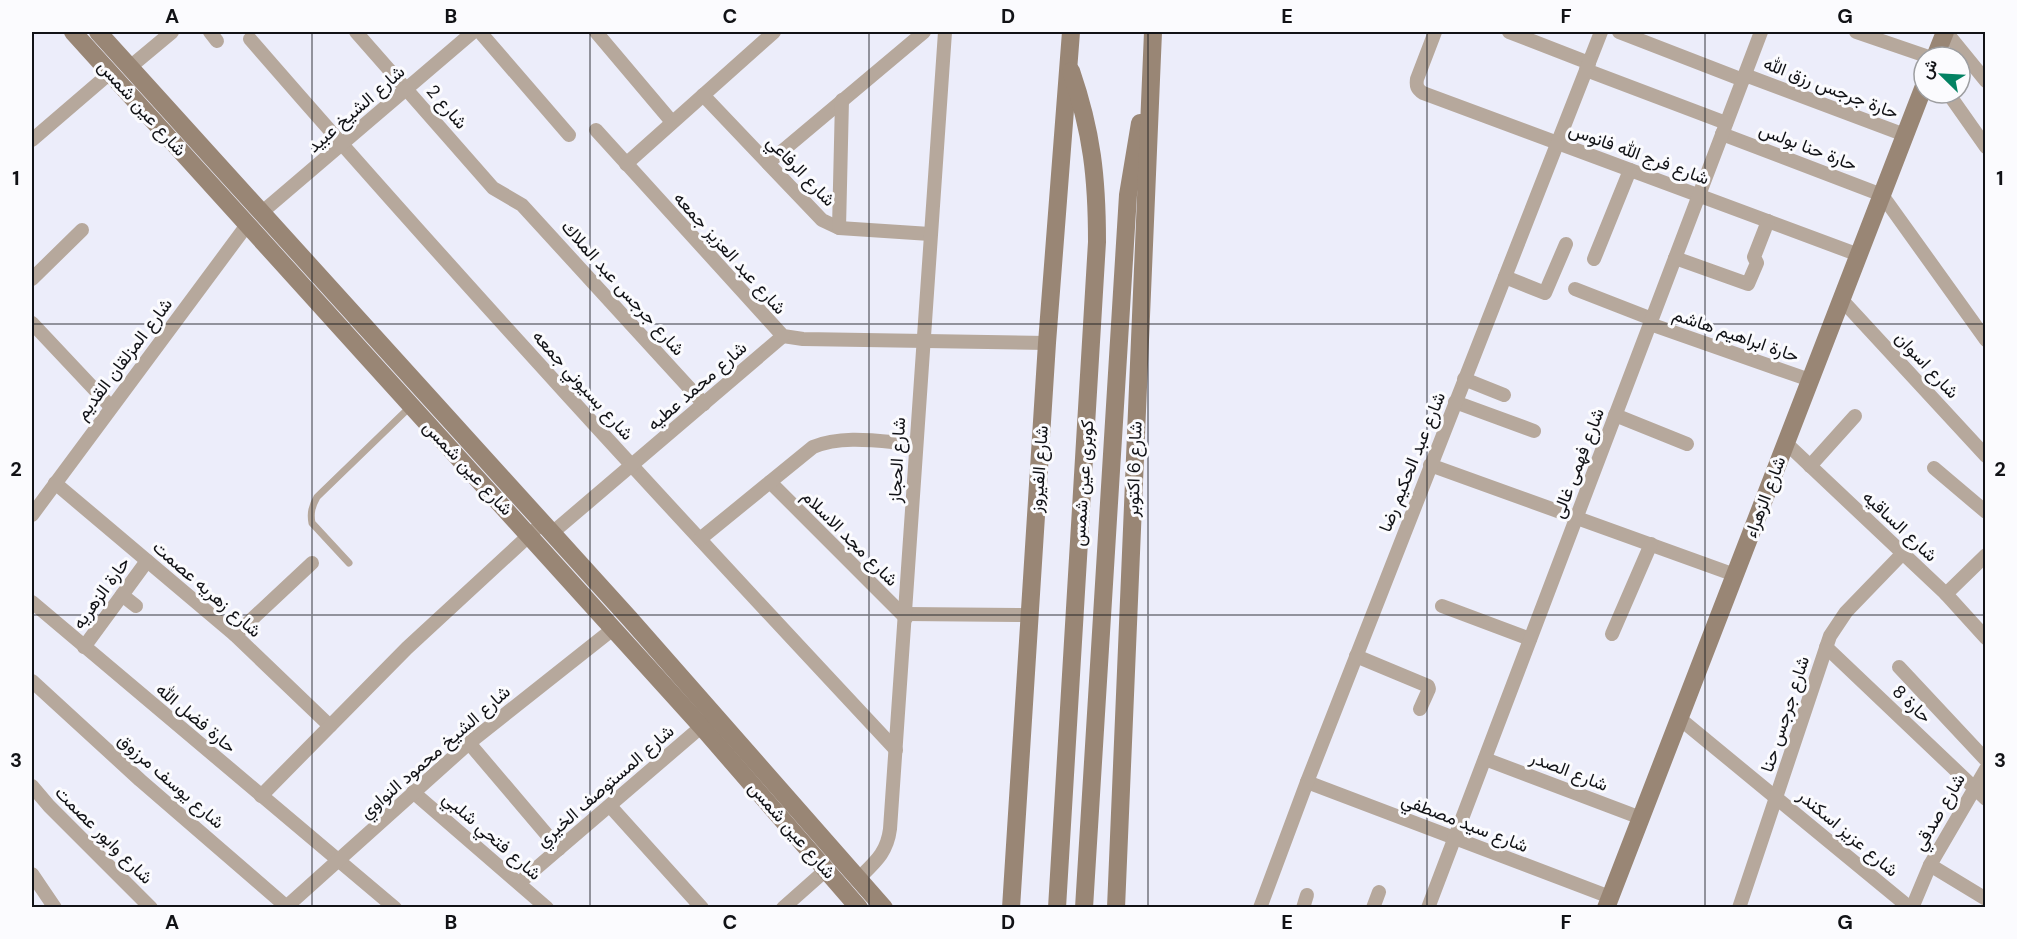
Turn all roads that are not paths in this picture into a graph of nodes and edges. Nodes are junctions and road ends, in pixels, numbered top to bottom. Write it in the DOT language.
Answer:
graph roads {
  1 [pos="73,32"];
  2 [pos="98,32"];
  3 [pos="172,32"];
  4 [pos="357,32"];
  5 [pos="473,32"];
  6 [pos="480,32"];
  7 [pos="596,32"];
  8 [pos="774,32"];
  9 [pos="924,32"];
  10 [pos="945,32"];
  11 [pos="1071,32"];
  12 [pos="1153,32"];
  13 [pos="1435,32"];
  14 [pos="1509,32"];
  15 [pos="1600,32"];
  16 [pos="1619,32"];
  17 [pos="1761,32"];
  18 [pos="1856,32"];
  19 [pos="1946,32"];
  20 [pos="250,39"];
  21 [pos="1912,51"];
  22 [pos="1069,63"];
  23 [pos="1587,66"];
  24 [pos="130,67"];
  25 [pos="1151,70"];
  26 [pos="110,73"];
  27 [pos="1744,77"];
  28 [pos="1986,81"];
  29 [pos="408,89"];
  30 [pos="703,95"];
  31 [pos="842,99"];
  32 [pos="1917,105"];
  33 [pos="1956,105"];
  34 [pos="672,122"];
  35 [pos="1724,128"];
  36 [pos="596,130"];
  37 [pos="569,135"];
  38 [pos="1905,135"];
  39 [pos="32,140"];
  40 [pos="1558,143"];
  41 [pos="343,146"];
  42 [pos="1986,147"];
  43 [pos="768,163"];
  44 [pos="626,164"];
  45 [pos="1630,170"];
  46 [pos="1699,195"];
  47 [pos="1882,195"];
  48 [pos="514,199"];
  49 [pos="261,213"];
  50 [pos="1768,221"];
  51 [pos="247,225"];
  52 [pos="839,228"];
  53 [pos="82,230"];
  54 [pos="930,234"];
  55 [pos="1566,244"];
  56 [pos="1858,255"];
  57 [pos="1675,258"];
  58 [pos="1594,259"];
  59 [pos="1505,277"];
  60 [pos="32,279"];
  61 [pos="1575,289"];
  62 [pos="1841,299"];
  63 [pos="1651,322"];
  64 [pos="32,323"];
  65 [pos="783,336"];
  66 [pos="1986,340"];
  67 [pos="923,341"];
  68 [pos="1047,343"];
  69 [pos="1464,379"];
  70 [pos="1810,380"];
  71 [pos="1504,395"];
  72 [pos="1455,402"];
  73 [pos="704,404"];
  74 [pos="411,406"];
  75 [pos="111,407"];
  76 [pos="1615,415"];
  77 [pos="1855,416"];
  78 [pos="1534,431"];
  79 [pos="1786,443"];
  80 [pos="916,444"];
  81 [pos="1687,444"];
  82 [pos="1986,456"];
  83 [pos="1430,465"];
  84 [pos="631,466"];
  85 [pos="1810,466"];
  86 [pos="1934,468"];
  87 [pos="770,482"];
  88 [pos="55,483"];
  89 [pos="1986,512"];
  90 [pos="32,515"];
  91 [pos="1576,517"];
  92 [pos="548,528"];
  93 [pos="529,535"];
  94 [pos="699,539"];
  95 [pos="1651,544"];
  96 [pos="1903,553"];
  97 [pos="1986,555"];
  98 [pos="147,561"];
  99 [pos="312,563"];
  100 [pos="348,563"];
  101 [pos="1735,574"];
  102 [pos="1946,594"];
  103 [pos="122,595"];
  104 [pos="32,602"];
  105 [pos="136,606"];
  106 [pos="1442,606"];
  107 [pos="1030,615"];
  108 [pos="906,616"];
  109 [pos="613,629"];
  110 [pos="1612,634"];
  111 [pos="235,635"];
  112 [pos="1986,638"];
  113 [pos="1530,639"];
  114 [pos="84,647"];
  115 [pos="1826,647"];
  116 [pos="1356,656"];
  117 [pos="1899,667"];
  118 [pos="32,681"];
  119 [pos="1420,709"];
  120 [pos="1679,718"];
  121 [pos="708,721"];
  122 [pos="330,726"];
  123 [pos="469,743"];
  124 [pos="896,750"];
  125 [pos="1485,759"];
  126 [pos="1986,760"];
  127 [pos="1986,769"];
  128 [pos="1307,782"];
  129 [pos="32,786"];
  130 [pos="1974,787"];
  131 [pos="413,792"];
  132 [pos="261,796"];
  133 [pos="1777,797"];
  134 [pos="1986,799"];
  135 [pos="610,806"];
  136 [pos="1641,818"];
  137 [pos="1454,838"];
  138 [pos="559,849"];
  139 [pos="338,860"];
  140 [pos="1930,865"];
  141 [pos="826,869"];
  142 [pos="32,874"];
  143 [pos="858,879"];
  144 [pos="519,883"];
  145 [pos="1379,892"];
  146 [pos="1986,899"];
  147 [pos="1608,902"];
  148 [pos="286,907"];
  149 [pos="394,907"];
  150 [pos="1262,907"];
  151 [pos="55,908"];
  152 [pos="151,908"];
  153 [pos="547,908"];
  154 [pos="702,908"];
  155 [pos="783,908"];
  156 [pos="859,908"];
  157 [pos="884,908"];
  158 [pos="1011,908"];
  159 [pos="1057,908"];
  160 [pos="1084,908"];
  161 [pos="1116,908"];
  162 [pos="1373,908"];
  163 [pos="1428,908"];
  164 [pos="1739,908"];
  165 [pos="1911,908"];
  1 -- 26 [label="main road, شارع عين شمس"];
  2 -- 24 [label="main road, شارع عين شمس"];
  3 -- 24 [label="street"];
  4 -- 29 [label="street, شارع 2"];
  5 -- 29 [label="street, شارع الشيخ عبيد"];
  6 -- 37 [label="street"];
  7 -- 34 [label="street"];
  8 -- 30 [label="street"];
  9 -- 31 [label="street"];
  10 -- 54 [label="street, شارع الحجاز"];
  11 -- 22 [label="main road, شارع الفيروز"];
  12 -- 25 [label="main road, شارع 6 اكتوبر"];
  13 -- 40 [label="street, شارع فرج الله فانوس"];
  14 -- 23 [label="street, حارة حنا بولس"];
  15 -- 23 [label="street, شارع عبد الحكيم رضا"];
  16 -- 27 [label="street, حارة جرجس رزق الله"];
  17 -- 27 [label="street, شارع فهمى غالى"];
  18 -- 21 [label="street"];
  19 -- 28 [label="street"];
  20 -- 41 [label="street, شارع بسيوني جمعه"];
  22 -- 68 [label="main road, شارع الفيروز"];
  22 -- 159 [label="main road, كوبرى عين شمس"];
  23 -- 35 [label="street, حارة حنا بولس"];
  23 -- 40 [label="street, شارع عبد الحكيم رضا"];
  24 -- 49 [label="main road, شارع عين شمس"];
  25 -- 160 [label="main road, كوبرى عين شمس"];
  25 -- 161 [label="main road, شارع 6 اكتوبر"];
  26 -- 39 [label="street"];
  26 -- 51 [label="main road, شارع عين شمس"];
  27 -- 35 [label="street, شارع فهمى غالى"];
  27 -- 38 [label="street, حارة جرجس رزق الله"];
  29 -- 41 [label="street, شارع الشيخ عبيد"];
  29 -- 48 [label="street, شارع 2"];
  30 -- 34 [label="street"];
  30 -- 43 [label="street, شارع الرفاعي"];
  31 -- 43 [label="street"];
  31 -- 52 [label="street"];
  32 -- 38 [label="main road, شارع الزهراء"];
  33 -- 42 [label="street"];
  34 -- 44 [label="street"];
  35 -- 46 [label="street, شارع فهمى غالى"];
  35 -- 47 [label="street, حارة حنا بولس"];
  36 -- 44 [label="street, شارع عبد العزيز جمعه"];
  38 -- 47 [label="main road, شارع الزهراء"];
  40 -- 45 [label="street, شارع فرج الله فانوس"];
  40 -- 59 [label="street, شارع عبد الحكيم رضا"];
  41 -- 49 [label="street, شارع الشيخ عبيد"];
  41 -- 84 [label="street, شارع بسيوني جمعه"];
  43 -- 52 [label="street, شارع الرفاعي"];
  44 -- 65 [label="street, شارع عبد العزيز جمعه"];
  45 -- 46 [label="street, شارع فرج الله فانوس"];
  45 -- 58 [label="street"];
  46 -- 50 [label="street, شارع فرج الله فانوس"];
  46 -- 57 [label="street, شارع فهمى غالى"];
  47 -- 56 [label="main road, شارع الزهراء"];
  47 -- 66 [label="street"];
  48 -- 73 [label="street, شارع جرجس عبد الملاك"];
  49 -- 92 [label="main road, شارع عين شمس"];
  50 -- 56 [label="street, شارع فرج الله فانوس"];
  50 -- 57 [label="street"];
  51 -- 74 [label="main road, شارع عين شمس"];
  51 -- 75 [label="street, شارع المزلقان القديم"];
  52 -- 54 [label="street, شارع الرفاعي"];
  53 -- 60 [label="street"];
  54 -- 67 [label="street, شارع الحجاز"];
  55 -- 59 [label="street"];
  56 -- 62 [label="main road, شارع الزهراء"];
  57 -- 63 [label="street, شارع فهمى غالى"];
  59 -- 69 [label="street, شارع عبد الحكيم رضا"];
  61 -- 63 [label="street, حارة ابراهيم هاشم"];
  62 -- 70 [label="main road, شارع الزهراء"];
  62 -- 82 [label="street, شارع اسوان"];
  63 -- 70 [label="street, حارة ابراهيم هاشم"];
  63 -- 76 [label="street, شارع فهمى غالى"];
  64 -- 75 [label="street"];
  65 -- 67 [label="street, شارع عبد العزيز جمعه"];
  65 -- 73 [label="street, شارع محمد عطيه"];
  67 -- 68 [label="street, شارع عبد العزيز جمعه"];
  67 -- 80 [label="street, شارع الحجاز"];
  68 -- 107 [label="main road, شارع الفيروز"];
  69 -- 71 [label="street"];
  69 -- 72 [label="street, شارع عبد الحكيم رضا"];
  70 -- 79 [label="main road, شارع الزهراء"];
  72 -- 78 [label="street"];
  72 -- 83 [label="street, شارع عبد الحكيم رضا"];
  73 -- 84 [label="street, شارع محمد عطيه"];
  74 -- 93 [label="main road, شارع عين شمس"];
  74 -- 100 [label="lane"];
  75 -- 88 [label="street, شارع المزلقان القديم"];
  76 -- 81 [label="street"];
  76 -- 91 [label="street, شارع فهمى غالى"];
  77 -- 85 [label="street"];
  79 -- 85 [label="street, شارع الساقيه"];
  79 -- 101 [label="main road, شارع الزهراء"];
  80 -- 87 [label="street"];
  80 -- 108 [label="street, شارع الحجاز"];
  83 -- 91 [label="street"];
  83 -- 116 [label="street, شارع عبد الحكيم رضا"];
  84 -- 92 [label="street, شارع محمد عطيه"];
  84 -- 94 [label="street, شارع بسيوني جمعه"];
  85 -- 96 [label="street, شارع الساقيه"];
  86 -- 89 [label="street"];
  87 -- 94 [label="street"];
  87 -- 108 [label="street, شارع مجد الاسلام"];
  88 -- 90 [label="street, شارع المزلقان القديم"];
  88 -- 98 [label="street, شارع زهريه عصمت"];
  91 -- 95 [label="street"];
  91 -- 113 [label="street, شارع فهمى غالى"];
  92 -- 93 [label="street, شارع محمد عطيه"];
  92 -- 121 [label="main road, شارع عين شمس"];
  93 -- 109 [label="main road, شارع عين شمس"];
  93 -- 122 [label="street, شارع محمد عطيه"];
  94 -- 124 [label="street, شارع بسيوني جمعه"];
  95 -- 101 [label="street"];
  95 -- 110 [label="street"];
  96 -- 102 [label="street, شارع الساقيه"];
  96 -- 115 [label="street, شارع جرجس حنا"];
  97 -- 102 [label="street"];
  98 -- 103 [label="street, حارة الزهريه"];
  98 -- 111 [label="street, شارع زهريه عصمت"];
  99 -- 111 [label="street"];
  101 -- 120 [label="main road, شارع الزهراء"];
  102 -- 112 [label="street, شارع الساقيه"];
  103 -- 105 [label="street"];
  103 -- 114 [label="street, حارة الزهريه"];
  104 -- 114 [label="street, حارة فضل الله"];
  106 -- 113 [label="street"];
  107 -- 108 [label="street"];
  107 -- 158 [label="main road, شارع الفيروز"];
  108 -- 124 [label="street, شارع الحجاز"];
  109 -- 121 [label="main road, شارع عين شمس"];
  109 -- 123 [label="street, شارع الشيخ محمود النواوي"];
  111 -- 122 [label="street, شارع زهريه عصمت"];
  113 -- 125 [label="street, شارع فهمى غالى"];
  114 -- 132 [label="street, حارة فضل الله"];
  115 -- 130 [label="street, حارة 8"];
  115 -- 133 [label="street, شارع جرجس حنا"];
  116 -- 119 [label="street"];
  116 -- 128 [label="street, شارع عبد الحكيم رضا"];
  117 -- 126 [label="street"];
  118 -- 148 [label="street, شارع يوسف مرزوق"];
  120 -- 133 [label="street, شارع عزيز اسكندر"];
  120 -- 136 [label="main road, شارع الزهراء"];
  121 -- 135 [label="street, شارع المستوصف الخيري"];
  121 -- 141 [label="main road, شارع عين شمس"];
  121 -- 143 [label="main road, شارع عين شمس"];
  122 -- 132 [label="street, شارع محمد عطيه"];
  123 -- 131 [label="street, شارع الشيخ محمود النواوي"];
  123 -- 138 [label="street"];
  124 -- 143 [label="street, شارع الحجاز"];
  125 -- 136 [label="street, شارع الصدر"];
  125 -- 137 [label="street, شارع فهمى غالى"];
  127 -- 130 [label="street, شارع صدقي"];
  128 -- 137 [label="street, شارع سيد مصطفي"];
  128 -- 150 [label="street, شارع عبد الحكيم رضا"];
  129 -- 152 [label="street, شارع وابور عصمت"];
  130 -- 134 [label="street, حارة 8"];
  130 -- 140 [label="street, شارع صدقي"];
  131 -- 139 [label="street, شارع الشيخ محمود النواوي"];
  131 -- 144 [label="street, شارع فتحي شلبي"];
  132 -- 139 [label="street, حارة فضل الله"];
  133 -- 164 [label="street, شارع جرجس حنا"];
  133 -- 165 [label="street, شارع عزيز اسكندر"];
  135 -- 138 [label="street, شارع المستوصف الخيري"];
  135 -- 154 [label="street"];
  136 -- 147 [label="main road, شارع الزهراء"];
  137 -- 147 [label="street, شارع سيد مصطفي"];
  137 -- 163 [label="street, شارع فهمى غالى"];
  138 -- 144 [label="street, شارع المستوصف الخيري"];
  139 -- 148 [label="street, شارع الشيخ محمود النواوي"];
  139 -- 149 [label="street, حارة فضل الله"];
  140 -- 146 [label="street"];
  140 -- 165 [label="street, شارع صدقي"];
  141 -- 155 [label="street"];
  141 -- 156 [label="main road, شارع عين شمس"];
  142 -- 151 [label="street"];
  143 -- 157 [label="main road, شارع عين شمس"];
  144 -- 153 [label="street, شارع فتحي شلبي"];
  145 -- 162 [label="street"];
}
